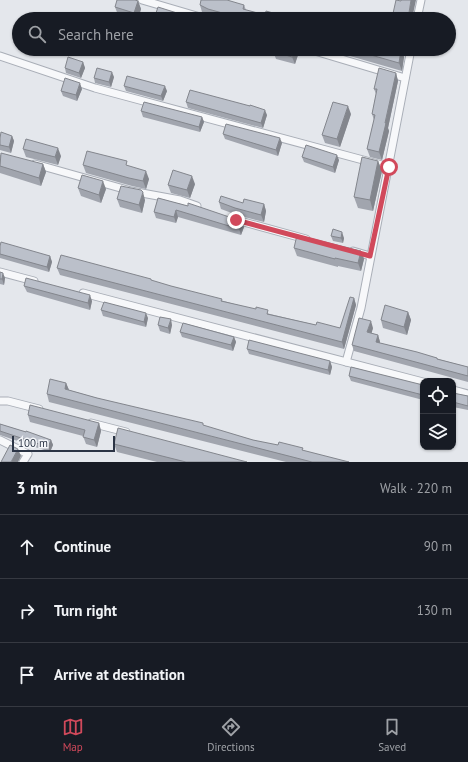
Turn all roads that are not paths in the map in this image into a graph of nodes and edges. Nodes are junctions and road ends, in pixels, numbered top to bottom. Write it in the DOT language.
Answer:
graph roads {
  1 [pos="142,0"];
  2 [pos="421,0"];
  3 [pos="183,12"];
  4 [pos="418,12"];
  5 [pos="0,56"];
  6 [pos="332,56"];
  7 [pos="410,56"];
  8 [pos="406,78"];
  9 [pos="27,162"];
  10 [pos="389,167"];
  11 [pos="201,208"];
  12 [pos="229,217"];
  13 [pos="310,240"];
  14 [pos="348,250"];
  15 [pos="370,256"];
  16 [pos="0,272"];
  17 [pos="38,282"];
  18 [pos="77,292"];
  19 [pos="346,362"];
  20 [pos="420,381"];
  21 [pos="456,391"];
  22 [pos="468,394"];
  23 [pos="0,401"];
  24 [pos="45,411"];
  25 [pos="83,421"];
  26 [pos="135,435"];
  27 [pos="0,440"];
  28 [pos="24,462"];
  1 -- 3 [label="street"];
  2 -- 4 [label="street"];
  5 -- 10 [label="street"];
  6 -- 8 [label="street"];
  7 -- 8 [label="street"];
  8 -- 10 [label="street"];
  9 -- 11 [label="street"];
  10 -- 15 [label="street"];
  12 -- 13 [label="street"];
  14 -- 15 [label="street"];
  15 -- 19 [label="street"];
  16 -- 17 [label="street"];
  18 -- 19 [label="street"];
  19 -- 20 [label="street"];
  21 -- 22 [label="street"];
  23 -- 24 [label="street"];
  25 -- 26 [label="street"];
  27 -- 28 [label="street"];
}
